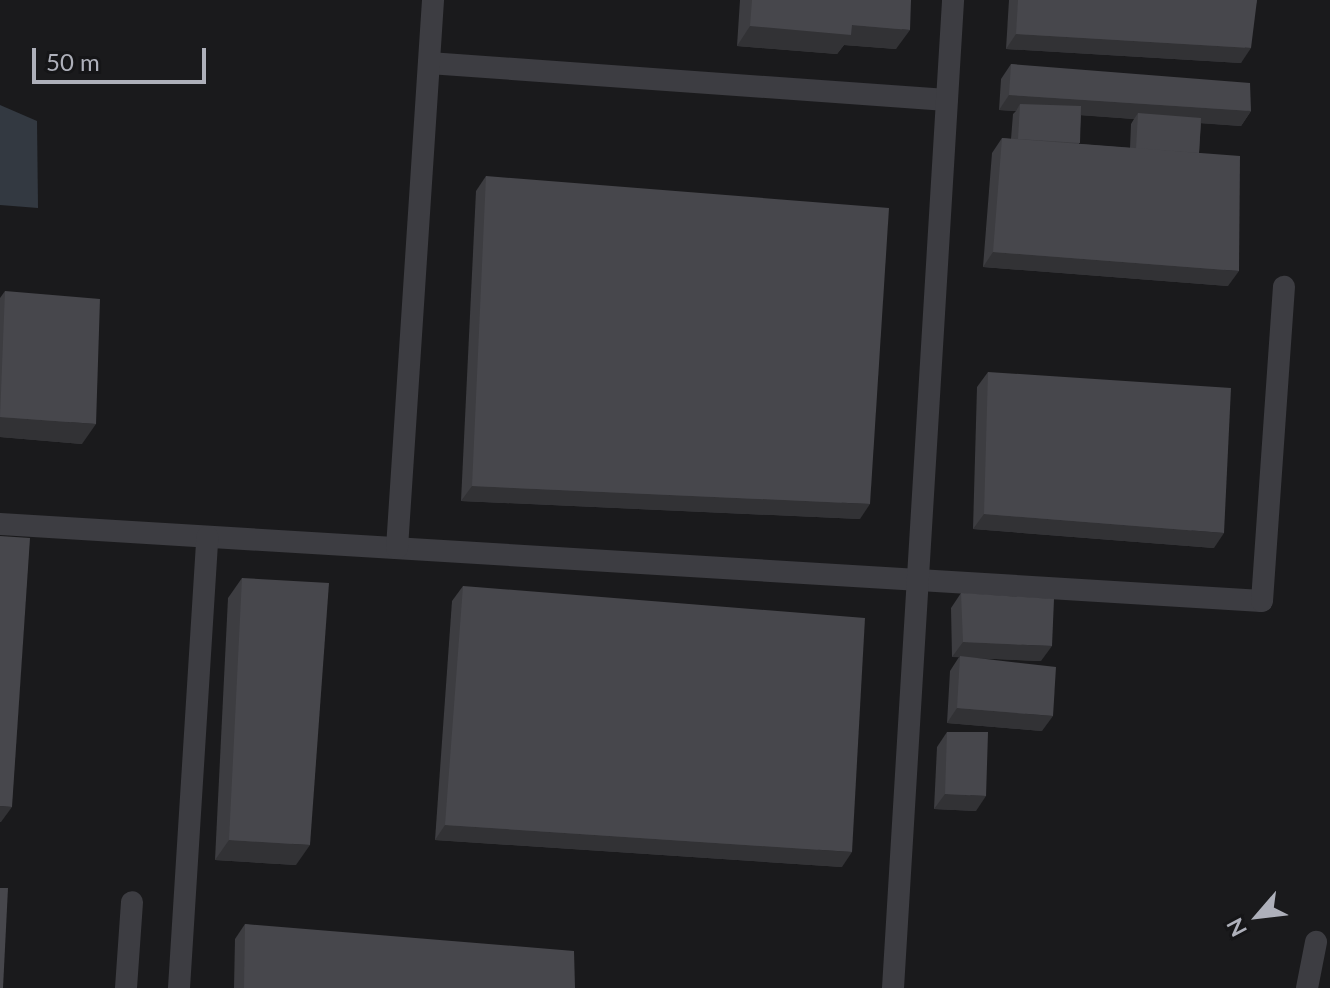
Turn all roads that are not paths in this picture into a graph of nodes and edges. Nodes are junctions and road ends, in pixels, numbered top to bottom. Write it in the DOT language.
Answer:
graph roads {
  1 [pos="433,0"];
  2 [pos="953,0"];
  3 [pos="429,63"];
  4 [pos="947,100"];
  5 [pos="1284,287"];
  6 [pos="0,524"];
  7 [pos="207,537"];
  8 [pos="397,548"];
  9 [pos="919,580"];
  10 [pos="132,902"];
  11 [pos="1316,942"];
  12 [pos="126,988"];
  13 [pos="179,988"];
  14 [pos="893,988"];
  15 [pos="1307,988"];
  1 -- 3 [label="lane"];
  2 -- 4 [label="lane"];
  3 -- 4 [label="lane"];
  3 -- 8 [label="lane"];
  4 -- 9 [label="lane"];
  5 -- 9 [label="lane"];
  6 -- 7 [label="lane"];
  7 -- 8 [label="lane"];
  7 -- 13 [label="lane"];
  8 -- 9 [label="lane"];
  9 -- 14 [label="lane"];
  10 -- 12 [label="lane"];
  11 -- 15 [label="lane"];
}
